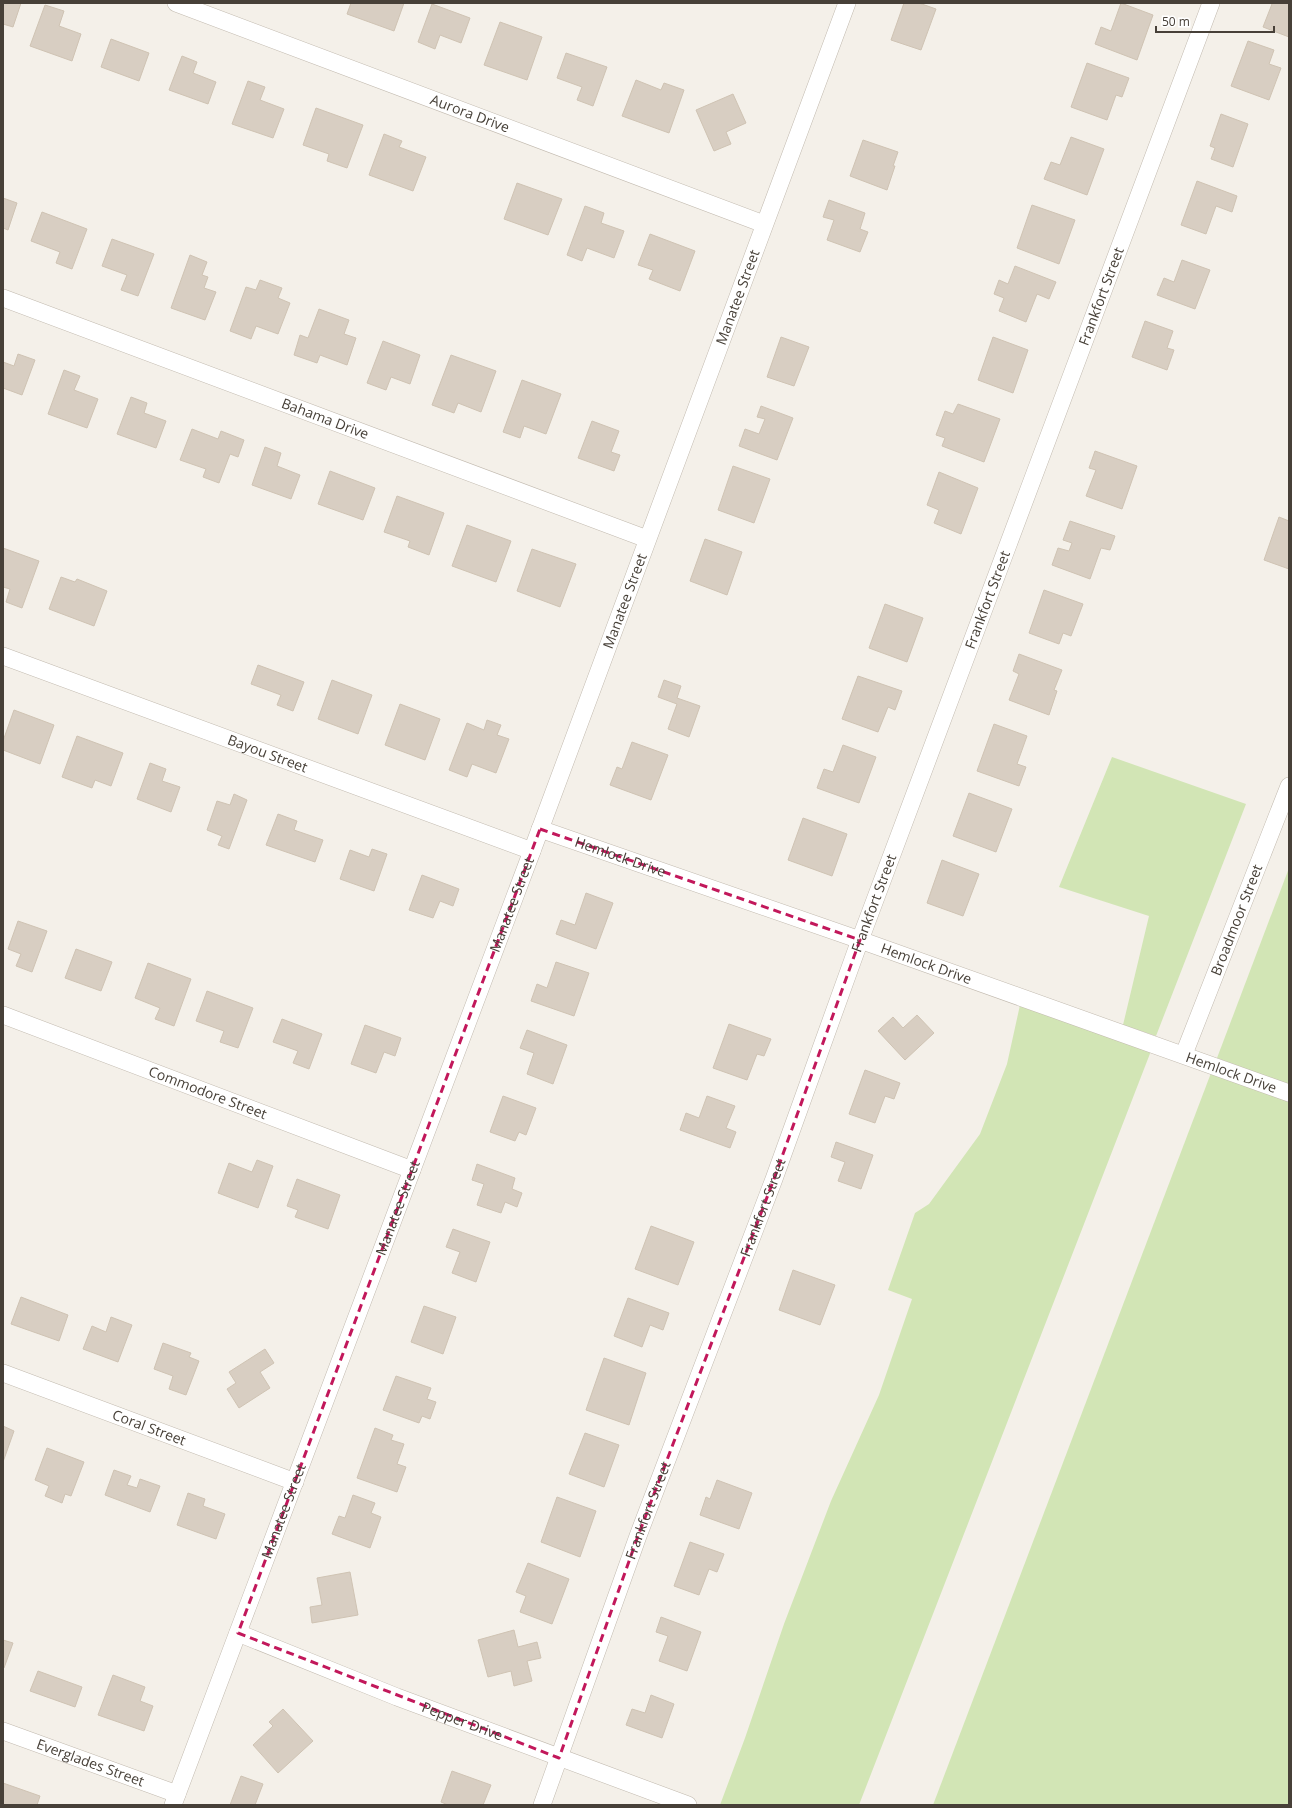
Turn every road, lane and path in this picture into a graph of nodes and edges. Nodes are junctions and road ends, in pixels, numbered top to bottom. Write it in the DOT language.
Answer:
graph roads {
  1 [pos="176,3"];
  2 [pos="847,3"];
  3 [pos="1211,3"];
  4 [pos="764,224"];
  5 [pos="3,298"];
  6 [pos="647,539"];
  7 [pos="3,656"];
  8 [pos="1289,786"];
  9 [pos="540,829"];
  10 [pos="532,851"];
  11 [pos="860,940"];
  12 [pos="3,1015"];
  13 [pos="1184,1054"];
  14 [pos="1289,1093"];
  15 [pos="412,1170"];
  16 [pos="3,1373"];
  17 [pos="295,1482"];
  18 [pos="238,1633"];
  19 [pos="3,1731"];
  20 [pos="559,1758"];
  21 [pos="175,1799"];
  22 [pos="542,1805"];
  23 [pos="688,1805"];
  1 -- 4 [label="street, Aurora Drive"];
  2 -- 4 [label="street, Manatee Street"];
  3 -- 11 [label="street, Frankfort Street"];
  4 -- 6 [label="street, Manatee Street"];
  5 -- 6 [label="street, Bahama Drive"];
  6 -- 9 [label="street, Manatee Street"];
  7 -- 10 [label="street, Bayou Street"];
  8 -- 13 [label="street, Broadmoor Street"];
  9 -- 10 [label="street, Manatee Street"];
  9 -- 11 [label="street, Hemlock Drive"];
  10 -- 15 [label="street, Manatee Street"];
  11 -- 13 [label="street, Hemlock Drive"];
  11 -- 20 [label="street, Frankfort Street"];
  12 -- 15 [label="street, Commodore Street"];
  13 -- 14 [label="street, Hemlock Drive"];
  15 -- 17 [label="street, Manatee Street"];
  16 -- 17 [label="street, Coral Street"];
  17 -- 18 [label="street, Manatee Street"];
  18 -- 20 [label="street, Pepper Drive"];
  18 -- 21 [label="street, Manatee Street"];
  19 -- 21 [label="street, Everglades Street"];
  20 -- 22 [label="street, Frankfort Street"];
  20 -- 23 [label="street, Pepper Drive"];
}
